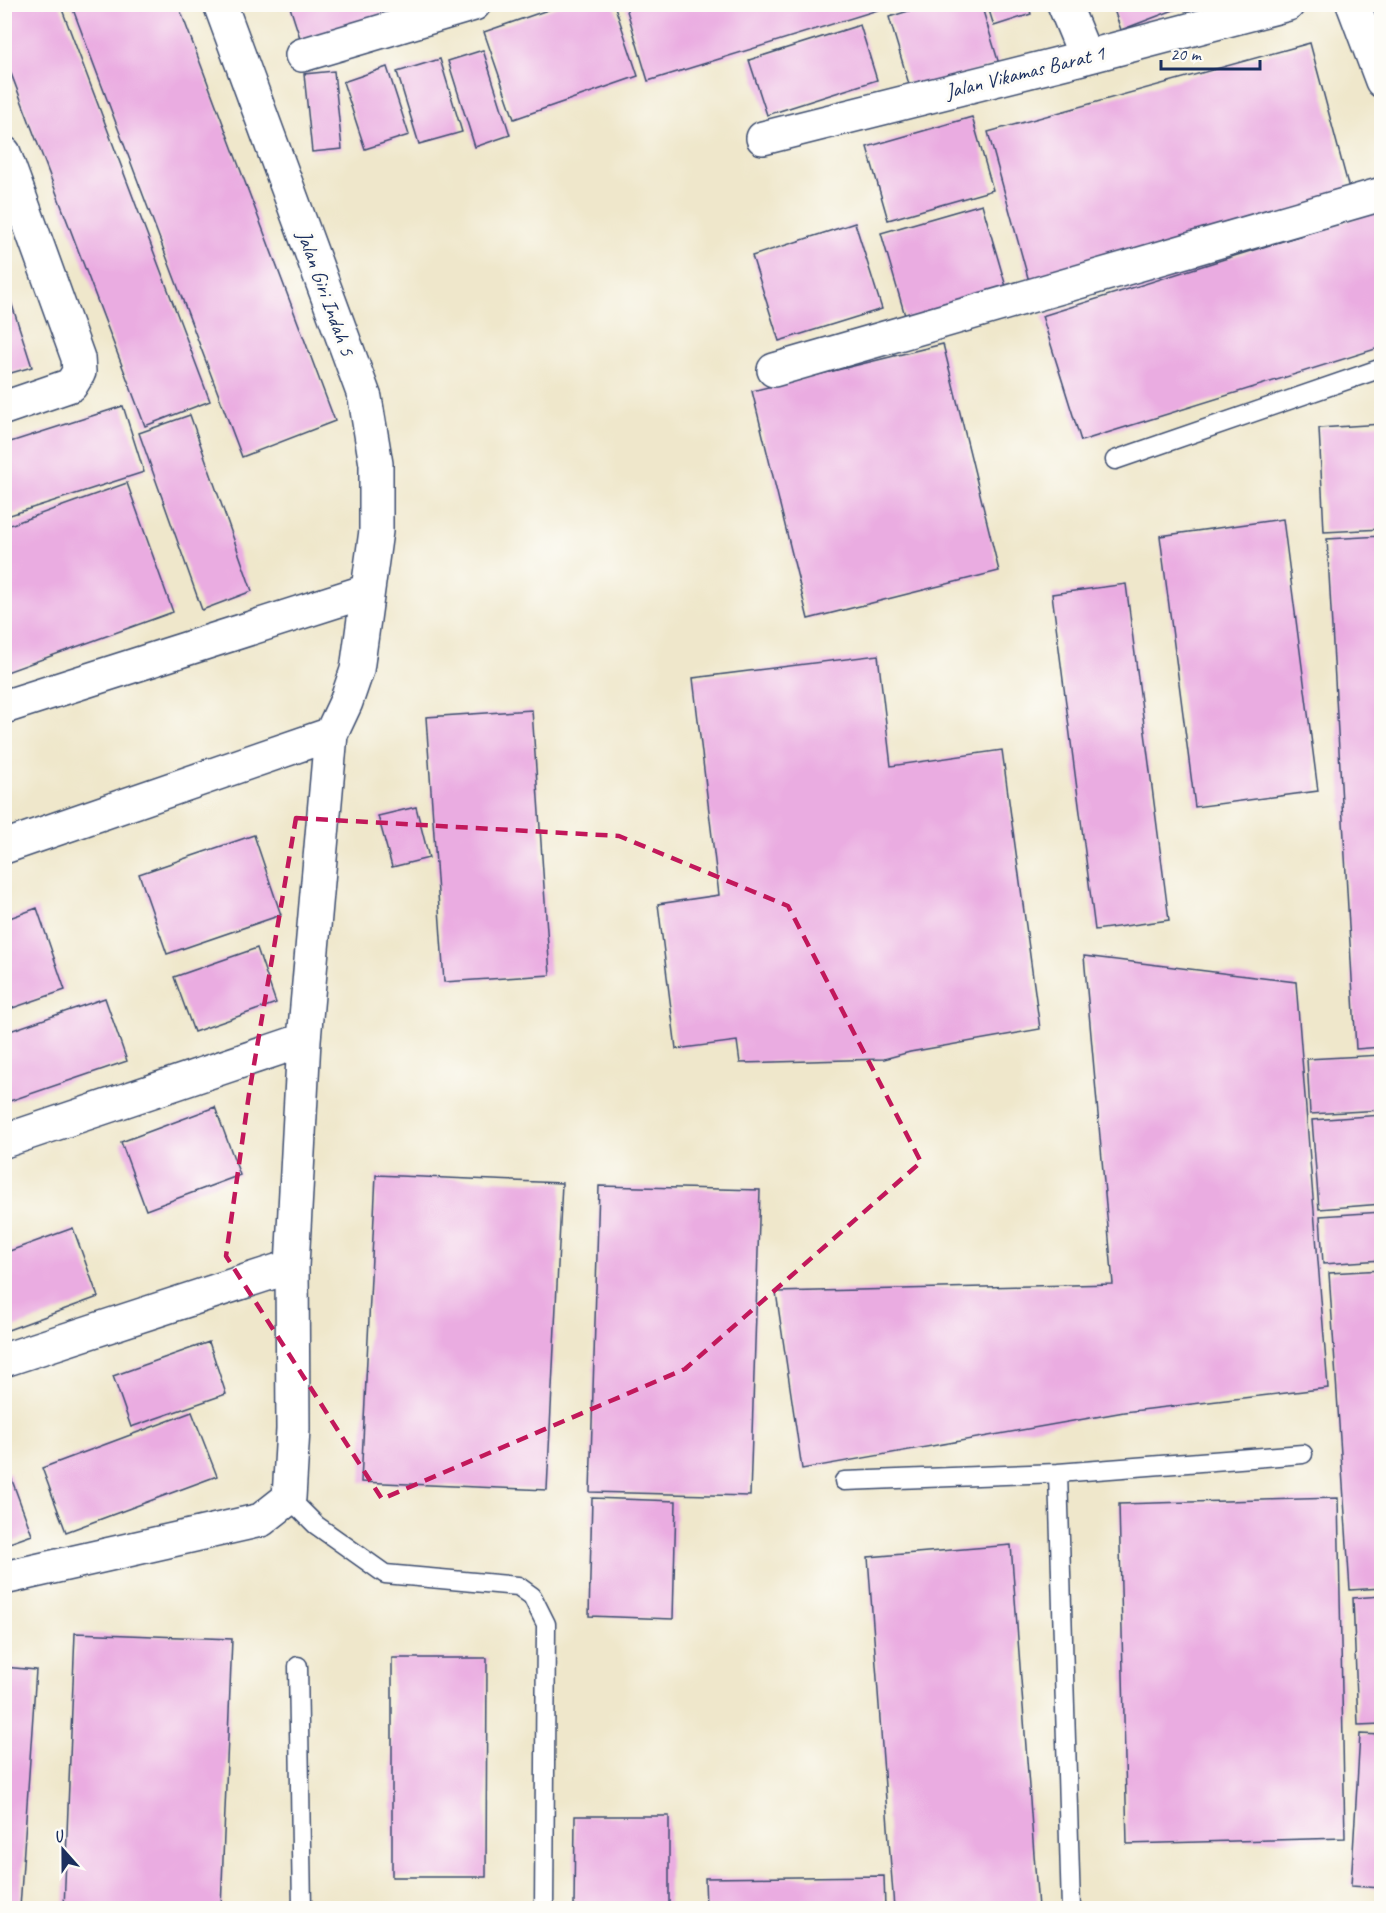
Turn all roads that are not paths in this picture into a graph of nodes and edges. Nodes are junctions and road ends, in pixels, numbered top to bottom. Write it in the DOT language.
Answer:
graph roads {
  1 [pos="220,4"];
  2 [pos="474,4"];
  3 [pos="1064,4"];
  4 [pos="1288,4"];
  5 [pos="1353,4"];
  6 [pos="302,55"];
  7 [pos="1086,57"];
  8 [pos="1382,81"];
  9 [pos="763,138"];
  10 [pos="4,153"];
  11 [pos="1382,194"];
  12 [pos="1382,368"];
  13 [pos="774,370"];
  14 [pos="4,408"];
  15 [pos="1115,460"];
  16 [pos="368,591"];
  17 [pos="4,707"];
  18 [pos="331,734"];
  19 [pos="4,847"];
  20 [pos="304,1040"];
  21 [pos="4,1141"];
  22 [pos="292,1266"];
  23 [pos="4,1360"];
  24 [pos="1303,1454"];
  25 [pos="1058,1473"];
  26 [pos="844,1481"];
  27 [pos="289,1498"];
  28 [pos="4,1578"];
  29 [pos="298,1666"];
  30 [pos="302,1908"];
  31 [pos="544,1908"];
  32 [pos="1071,1908"];
  1 -- 16 [label="street, Jalan Giri Indah 5"];
  2 -- 6 [label="street"];
  3 -- 7 [label="street"];
  4 -- 7 [label="street, Jalan Vikamas Barat 1"];
  5 -- 8 [label="street"];
  7 -- 9 [label="street, Jalan Vikamas Barat 1"];
  10 -- 14 [label="street"];
  11 -- 13 [label="street"];
  12 -- 15 [label="lane"];
  16 -- 17 [label="street"];
  16 -- 18 [label="street, Jalan Giri Indah 5"];
  18 -- 19 [label="street"];
  18 -- 20 [label="street"];
  20 -- 21 [label="street"];
  20 -- 22 [label="street"];
  22 -- 23 [label="street"];
  22 -- 27 [label="street"];
  24 -- 25 [label="lane"];
  25 -- 26 [label="lane"];
  25 -- 32 [label="lane"];
  27 -- 28 [label="street"];
  27 -- 31 [label="lane"];
  29 -- 30 [label="lane"];
}
